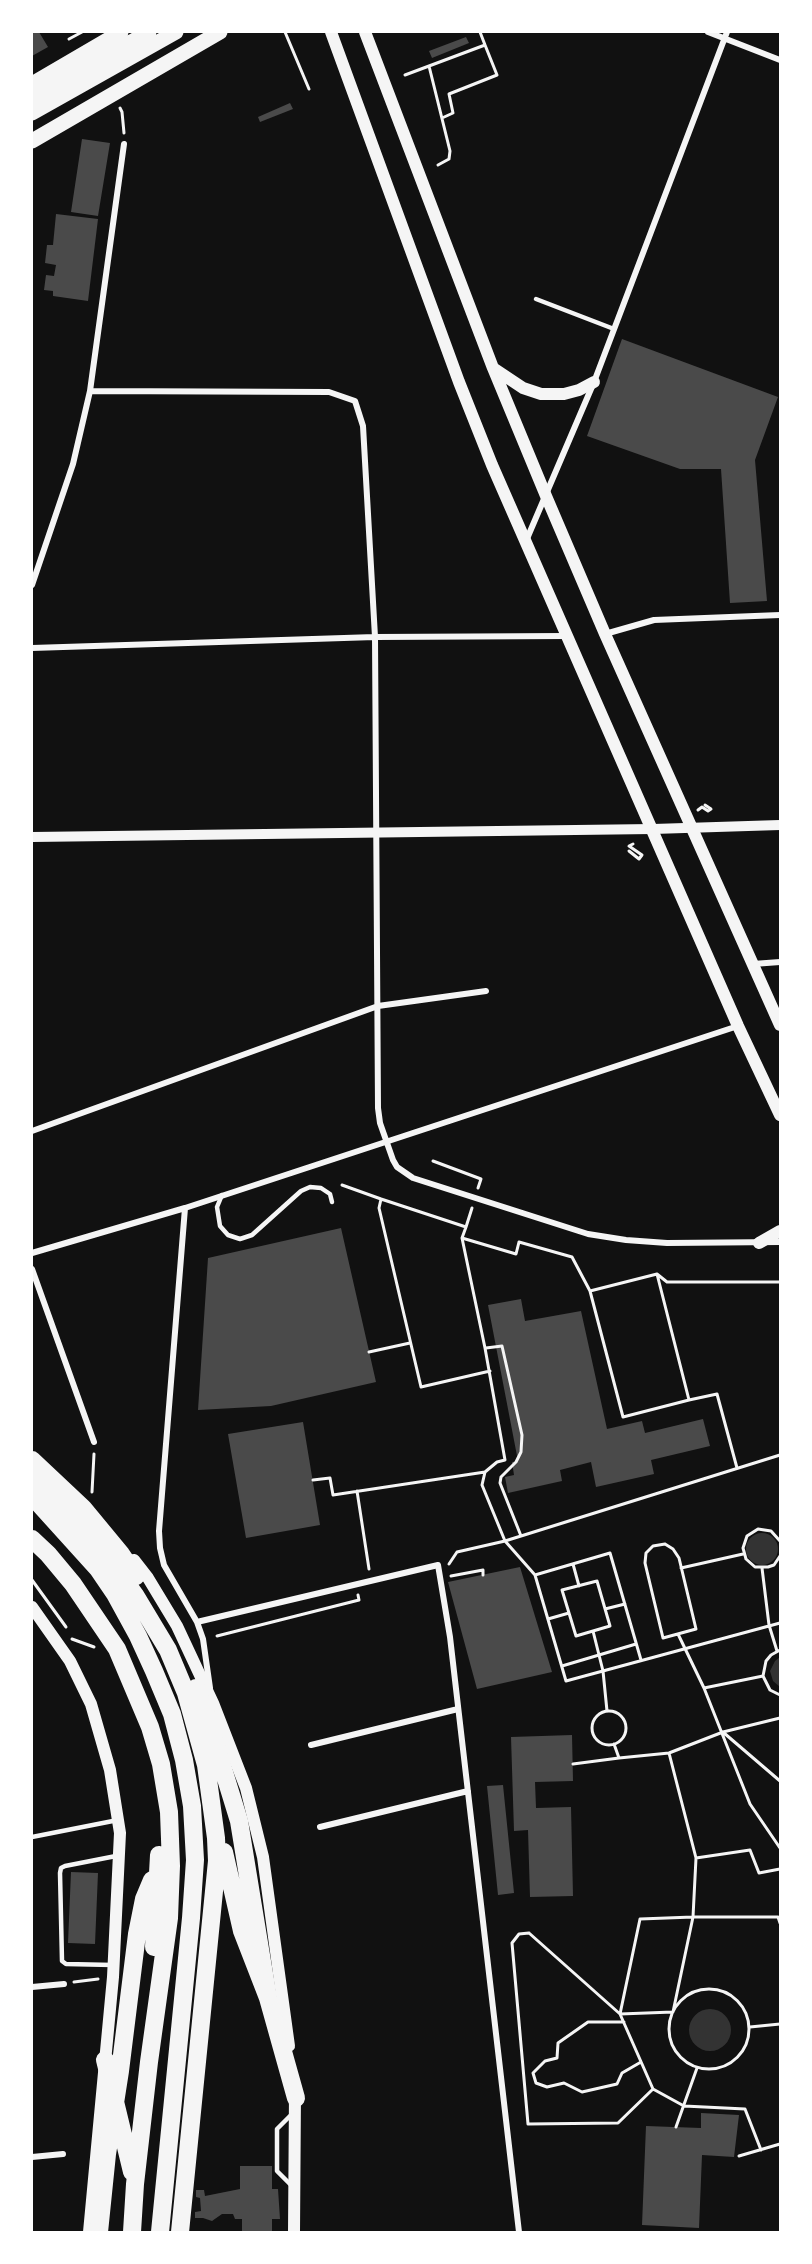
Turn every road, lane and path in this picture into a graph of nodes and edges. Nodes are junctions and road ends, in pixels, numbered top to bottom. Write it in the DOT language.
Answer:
graph roads {
  1 [pos="82,32"];
  2 [pos="121,32"];
  3 [pos="149,32"];
  4 [pos="176,32"];
  5 [pos="220,32"];
  6 [pos="285,32"];
  7 [pos="331,32"];
  8 [pos="365,32"];
  9 [pos="480,32"];
  10 [pos="708,32"];
  11 [pos="726,35"];
  12 [pos="69,39"];
  13 [pos="485,45"];
  14 [pos="780,60"];
  15 [pos="429,66"];
  16 [pos="405,75"];
  17 [pos="32,84"];
  18 [pos="309,89"];
  19 [pos="32,97"];
  20 [pos="122,112"];
  21 [pos="32,113"];
  22 [pos="442,118"];
  23 [pos="32,141"];
  24 [pos="124,144"];
  25 [pos="438,165"];
  26 [pos="536,299"];
  27 [pos="614,329"];
  28 [pos="494,368"];
  29 [pos="594,382"];
  30 [pos="90,391"];
  31 [pos="546,496"];
  32 [pos="526,542"];
  33 [pos="32,585"];
  34 [pos="780,615"];
  35 [pos="605,634"];
  36 [pos="566,636"];
  37 [pos="375,637"];
  38 [pos="32,648"];
  39 [pos="780,825"];
  40 [pos="693,828"];
  41 [pos="653,829"];
  42 [pos="377,832"];
  43 [pos="32,837"];
  44 [pos="780,962"];
  45 [pos="753,964"];
  46 [pos="486,991"];
  47 [pos="378,1006"];
  48 [pos="780,1025"];
  49 [pos="738,1026"];
  50 [pos="780,1115"];
  51 [pos="32,1131"];
  52 [pos="386,1142"];
  53 [pos="433,1161"];
  54 [pos="481,1179"];
  55 [pos="342,1185"];
  56 [pos="222,1195"];
  57 [pos="381,1199"];
  58 [pos="332,1202"];
  59 [pos="185,1208"];
  60 [pos="467,1220"];
  61 [pos="466,1227"];
  62 [pos="780,1231"];
  63 [pos="462,1238"];
  64 [pos="780,1242"];
  65 [pos="759,1243"];
  66 [pos="32,1253"];
  67 [pos="32,1269"];
  68 [pos="657,1274"];
  69 [pos="780,1282"];
  70 [pos="590,1290"];
  71 [pos="410,1343"];
  72 [pos="485,1348"];
  73 [pos="369,1352"];
  74 [pos="489,1371"];
  75 [pos="689,1400"];
  76 [pos="94,1442"];
  77 [pos="32,1452"];
  78 [pos="780,1456"];
  79 [pos="32,1460"];
  80 [pos="737,1468"];
  81 [pos="485,1472"];
  82 [pos="313,1480"];
  83 [pos="32,1481"];
  84 [pos="357,1491"];
  85 [pos="32,1496"];
  86 [pos="92,1509"];
  87 [pos="521,1536"];
  88 [pos="32,1539"];
  89 [pos="505,1541"];
  90 [pos="780,1541"];
  91 [pos="743,1554"];
  92 [pos="780,1556"];
  93 [pos="573,1564"];
  94 [pos="681,1568"];
  95 [pos="762,1568"];
  96 [pos="483,1575"];
  97 [pos="535,1575"];
  98 [pos="440,1577"];
  99 [pos="370,1581"];
  100 [pos="579,1586"];
  101 [pos="625,1604"];
  102 [pos="32,1607"];
  103 [pos="605,1609"];
  104 [pos="569,1613"];
  105 [pos="548,1619"];
  106 [pos="32,1621"];
  107 [pos="197,1622"];
  108 [pos="780,1623"];
  109 [pos="770,1625"];
  110 [pos="48,1628"];
  111 [pos="593,1631"];
  112 [pos="678,1634"];
  113 [pos="636,1644"];
  114 [pos="684,1647"];
  115 [pos="779,1651"];
  116 [pos="600,1655"];
  117 [pos="641,1660"];
  118 [pos="562,1666"];
  119 [pos="603,1671"];
  120 [pos="763,1676"];
  121 [pos="704,1688"];
  122 [pos="780,1695"];
  123 [pos="458,1709"];
  124 [pos="607,1711"];
  125 [pos="210,1712"];
  126 [pos="780,1718"];
  127 [pos="723,1732"];
  128 [pos="614,1744"];
  129 [pos="311,1745"];
  130 [pos="669,1753"];
  131 [pos="619,1758"];
  132 [pos="573,1764"];
  133 [pos="207,1765"];
  134 [pos="780,1781"];
  135 [pos="468,1791"];
  136 [pos="118,1820"];
  137 [pos="320,1827"];
  138 [pos="32,1837"];
  139 [pos="780,1848"];
  140 [pos="119,1856"];
  141 [pos="696,1858"];
  142 [pos="159,1864"];
  143 [pos="780,1869"];
  144 [pos="251,1884"];
  145 [pos="693,1917"];
  146 [pos="780,1923"];
  147 [pos="113,1971"];
  148 [pos="64,1984"];
  149 [pos="32,1987"];
  150 [pos="268,1998"];
  151 [pos="672,2012"];
  152 [pos="620,2014"];
  153 [pos="624,2022"];
  154 [pos="780,2024"];
  155 [pos="750,2027"];
  156 [pos="521,2045"];
  157 [pos="527,2045"];
  158 [pos="105,2060"];
  159 [pos="641,2062"];
  160 [pos="697,2068"];
  161 [pos="653,2089"];
  162 [pos="296,2104"];
  163 [pos="684,2106"];
  164 [pos="676,2127"];
  165 [pos="780,2144"];
  166 [pos="760,2150"];
  167 [pos="63,2154"];
  168 [pos="739,2156"];
  169 [pos="32,2157"];
  170 [pos="135,2184"];
  171 [pos="295,2189"];
  172 [pos="89,2232"];
  173 [pos="99,2232"];
  174 [pos="127,2232"];
  175 [pos="132,2232"];
  176 [pos="160,2232"];
  177 [pos="180,2232"];
  178 [pos="294,2232"];
  179 [pos="519,2232"];
  1 -- 12 [label="path"];
  2 -- 17 [label="main road"];
  3 -- 19 [label="main road"];
  4 -- 21 [label="main road"];
  5 -- 23 [label="main road"];
  6 -- 18 [label="path"];
  7 -- 32 [label="main road"];
  8 -- 28 [label="main road"];
  9 -- 13 [label="path"];
  10 -- 11 [label="street"];
  11 -- 14 [label="street"];
  11 -- 27 [label="street"];
  13 -- 15 [label="path"];
  13 -- 22 [label="path"];
  15 -- 16 [label="path"];
  15 -- 22 [label="path"];
  20 -- 24 [label="path"];
  22 -- 25 [label="path"];
  24 -- 30 [label="street"];
  26 -- 27 [label="lane"];
  27 -- 29 [label="street"];
  28 -- 29 [label="main road"];
  28 -- 31 [label="main road"];
  29 -- 31 [label="street"];
  30 -- 33 [label="street"];
  30 -- 37 [label="street"];
  31 -- 32 [label="street"];
  31 -- 35 [label="main road"];
  32 -- 36 [label="main road"];
  34 -- 35 [label="street"];
  35 -- 40 [label="main road"];
  36 -- 37 [label="street"];
  36 -- 41 [label="main road"];
  37 -- 38 [label="street"];
  37 -- 42 [label="street"];
  39 -- 40 [label="street"];
  40 -- 41 [label="street"];
  40 -- 45 [label="main road"];
  41 -- 42 [label="street"];
  41 -- 49 [label="main road"];
  42 -- 43 [label="street"];
  42 -- 47 [label="street"];
  44 -- 45 [label="street"];
  45 -- 48 [label="main road"];
  46 -- 47 [label="street"];
  47 -- 51 [label="street"];
  47 -- 52 [label="street"];
  49 -- 50 [label="main road"];
  49 -- 52 [label="street"];
  52 -- 56 [label="street"];
  52 -- 65 [label="street"];
  53 -- 54 [label="path"];
  55 -- 57 [label="path"];
  56 -- 58 [label="lane"];
  56 -- 59 [label="street"];
  57 -- 61 [label="path"];
  57 -- 71 [label="path"];
  59 -- 66 [label="street"];
  59 -- 107 [label="street"];
  60 -- 61 [label="path"];
  61 -- 63 [label="path"];
  62 -- 65 [label="main road"];
  63 -- 70 [label="path"];
  63 -- 72 [label="path"];
  64 -- 65 [label="street"];
  67 -- 76 [label="street"];
  68 -- 69 [label="path"];
  68 -- 70 [label="path"];
  68 -- 75 [label="path"];
  70 -- 75 [label="path"];
  71 -- 73 [label="path"];
  71 -- 74 [label="path"];
  72 -- 74 [label="path"];
  72 -- 87 [label="path"];
  74 -- 81 [label="path"];
  75 -- 80 [label="path"];
  76 -- 86 [label="path"];
  77 -- 86 [label="main road"];
  78 -- 80 [label="path"];
  79 -- 125 [label="highway"];
  80 -- 87 [label="path"];
  81 -- 84 [label="path"];
  81 -- 89 [label="path"];
  82 -- 84 [label="path"];
  83 -- 133 [label="highway"];
  84 -- 99 [label="path"];
  85 -- 176 [label="highway"];
  86 -- 125 [label="main road"];
  87 -- 89 [label="path"];
  88 -- 142 [label="highway"];
  88 -- 170 [label="highway"];
  89 -- 97 [label="path"];
  89 -- 98 [label="path"];
  90 -- 91 [label="path"];
  91 -- 94 [label="path"];
  91 -- 95 [label="path"];
  92 -- 95 [label="path"];
  93 -- 97 [label="path"];
  93 -- 100 [label="path"];
  93 -- 101 [label="path"];
  94 -- 112 [label="path"];
  94 -- 112 [label="path"];
  95 -- 109 [label="path"];
  96 -- 98 [label="path"];
  97 -- 105 [label="path"];
  98 -- 99 [label="street"];
  98 -- 123 [label="street"];
  99 -- 107 [label="street"];
  100 -- 103 [label="path"];
  100 -- 104 [label="path"];
  101 -- 103 [label="path"];
  101 -- 113 [label="path"];
  102 -- 110 [label="main road"];
  103 -- 111 [label="path"];
  104 -- 105 [label="path"];
  104 -- 111 [label="path"];
  105 -- 118 [label="path"];
  106 -- 110 [label="street"];
  107 -- 125 [label="street"];
  108 -- 109 [label="path"];
  109 -- 114 [label="path"];
  109 -- 115 [label="path"];
  110 -- 136 [label="main road"];
  111 -- 116 [label="path"];
  112 -- 114 [label="path"];
  113 -- 116 [label="path"];
  113 -- 117 [label="path"];
  114 -- 117 [label="path"];
  114 -- 121 [label="path"];
  115 -- 120 [label="path"];
  116 -- 118 [label="path"];
  116 -- 119 [label="path"];
  117 -- 119 [label="path"];
  118 -- 119 [label="path"];
  119 -- 124 [label="path"];
  120 -- 121 [label="path"];
  120 -- 122 [label="path"];
  121 -- 127 [label="path"];
  123 -- 129 [label="street"];
  123 -- 135 [label="street"];
  124 -- 128 [label="path"];
  124 -- 128 [label="path"];
  125 -- 144 [label="highway"];
  125 -- 162 [label="main road"];
  126 -- 127 [label="path"];
  127 -- 130 [label="path"];
  127 -- 134 [label="path"];
  127 -- 139 [label="path"];
  128 -- 131 [label="path"];
  130 -- 131 [label="path"];
  130 -- 141 [label="path"];
  131 -- 132 [label="path"];
  133 -- 144 [label="highway"];
  133 -- 150 [label="highway"];
  133 -- 177 [label="highway"];
  135 -- 137 [label="street"];
  135 -- 179 [label="street"];
  136 -- 138 [label="lane"];
  136 -- 140 [label="main road"];
  140 -- 147 [label="main road"];
  140 -- 147 [label="lane"];
  141 -- 143 [label="path"];
  141 -- 145 [label="path"];
  142 -- 173 [label="highway"];
  142 -- 174 [label="highway"];
  144 -- 150 [label="highway"];
  145 -- 146 [label="path"];
  145 -- 151 [label="path"];
  145 -- 152 [label="path"];
  147 -- 148 [label="path"];
  147 -- 158 [label="main road"];
  148 -- 149 [label="street"];
  150 -- 162 [label="highway"];
  151 -- 152 [label="path"];
  151 -- 155 [label="path"];
  151 -- 160 [label="path"];
  152 -- 153 [label="path"];
  152 -- 156 [label="path"];
  153 -- 159 [label="path"];
  153 -- 159 [label="path"];
  154 -- 155 [label="path"];
  155 -- 160 [label="path"];
  156 -- 157 [label="path"];
  156 -- 161 [label="path"];
  158 -- 170 [label="highway"];
  158 -- 172 [label="main road"];
  159 -- 161 [label="path"];
  160 -- 163 [label="path"];
  161 -- 163 [label="path"];
  162 -- 171 [label="main road"];
  162 -- 171 [label="lane"];
  163 -- 164 [label="path"];
  163 -- 166 [label="path"];
  165 -- 166 [label="path"];
  166 -- 168 [label="path"];
  167 -- 169 [label="street"];
  170 -- 175 [label="highway"];
  171 -- 178 [label="main road"];
}
